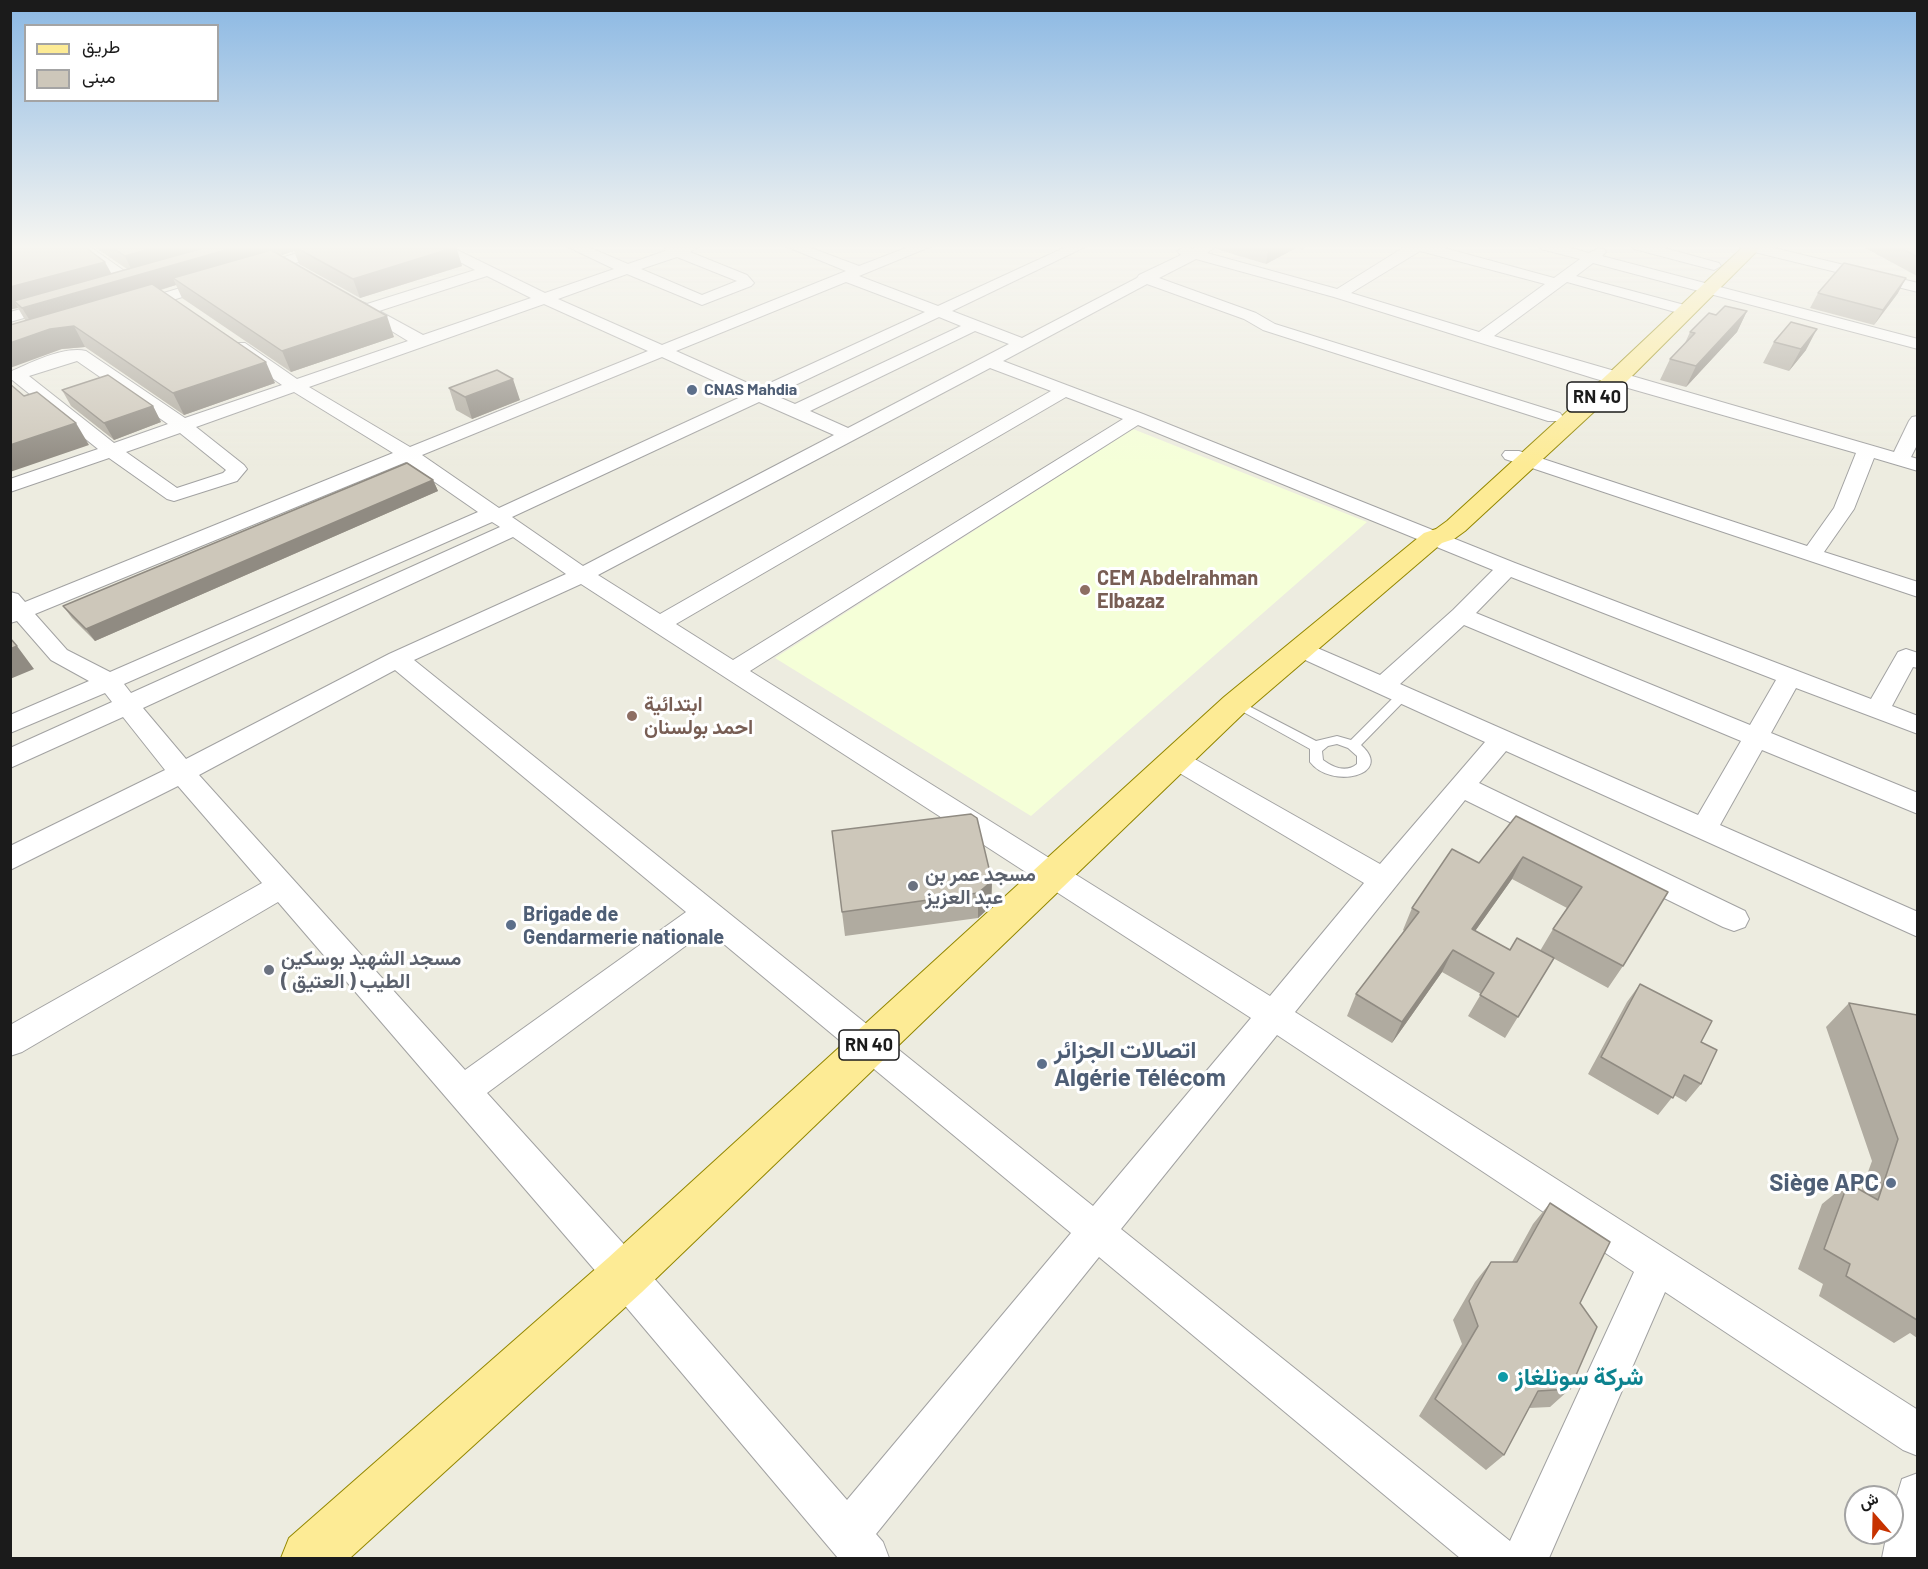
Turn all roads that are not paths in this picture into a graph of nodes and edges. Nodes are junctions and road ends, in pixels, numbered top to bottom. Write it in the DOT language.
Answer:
graph roads {
  1 [pos="198,319"];
  2 [pos="382,319"];
  3 [pos="483,319"];
  4 [pos="593,319"];
  5 [pos="740,319"];
  6 [pos="923,319"];
  7 [pos="954,319"];
  8 [pos="1066,319"];
  9 [pos="1256,319"];
  10 [pos="1420,319"];
  11 [pos="1507,319"];
  12 [pos="1667,319"];
  13 [pos="1821,319"];
  14 [pos="973,326"];
  15 [pos="1481,338"];
  16 [pos="421,341"];
  17 [pos="1021,343"];
  18 [pos="1917,344"];
  19 [pos="663,350"];
  20 [pos="988,361"];
  21 [pos="1608,376"];
  22 [pos="294,385"];
  23 [pos="1066,390"];
  24 [pos="762,395"];
  25 [pos="797,410"];
  26 [pos="1554,417"];
  27 [pos="1137,418"];
  28 [pos="1917,421"];
  29 [pos="182,425"];
  30 [pos="848,435"];
  31 [pos="111,450"];
  32 [pos="1867,450"];
  33 [pos="408,454"];
  34 [pos="1520,457"];
  35 [pos="1909,463"];
  36 [pos="10,486"];
  37 [pos="502,519"];
  38 [pos="1433,538"];
  39 [pos="1811,555"];
  40 [pos="1507,568"];
  41 [pos="582,575"];
  42 [pos="1917,590"];
  43 [pos="15,609"];
  44 [pos="1461,615"];
  45 [pos="660,624"];
  46 [pos="1300,649"];
  47 [pos="397,659"];
  48 [pos="1917,661"];
  49 [pos="734,670"];
  50 [pos="1791,675"];
  51 [pos="1393,690"];
  52 [pos="118,693"];
  53 [pos="1234,704"];
  54 [pos="1877,710"];
  55 [pos="10,725"];
  56 [pos="1917,726"];
  57 [pos="1756,737"];
  58 [pos="1501,740"];
  59 [pos="1353,745"];
  60 [pos="1317,747"];
  61 [pos="10,759"];
  62 [pos="1175,759"];
  63 [pos="182,773"];
  64 [pos="1461,786"];
  65 [pos="1917,804"];
  66 [pos="1704,828"];
  67 [pos="10,859"];
  68 [pos="1054,874"];
  69 [pos="1383,880"];
  70 [pos="281,886"];
  71 [pos="707,913"];
  72 [pos="1734,919"];
  73 [pos="1917,925"];
  74 [pos="1273,1015"];
  75 [pos="10,1042"];
  76 [pos="867,1046"];
  77 [pos="463,1091"];
  78 [pos="1095,1232"];
  79 [pos="1657,1265"];
  80 [pos="625,1275"];
  81 [pos="1917,1435"];
  82 [pos="1917,1495"];
  83 [pos="857,1547"];
  84 [pos="309,1558"];
  85 [pos="1495,1558"];
  86 [pos="1526,1558"];
  87 [pos="1904,1558"];
  1 -- 22 [label="street"];
  2 -- 16 [label="street"];
  3 -- 16 [label="street"];
  4 -- 19 [label="street"];
  5 -- 19 [label="street"];
  6 -- 24 [label="street"];
  7 -- 14 [label="street"];
  8 -- 17 [label="street"];
  9 -- 26 [label="street"];
  10 -- 15 [label="street"];
  11 -- 15 [label="street"];
  12 -- 21 [label="main road, RN 40"];
  13 -- 18 [label="street"];
  14 -- 17 [label="street"];
  14 -- 25 [label="street"];
  15 -- 21 [label="street"];
  16 -- 22 [label="street"];
  17 -- 20 [label="street"];
  19 -- 24 [label="street"];
  19 -- 33 [label="street"];
  20 -- 23 [label="street"];
  20 -- 30 [label="street"];
  21 -- 26 [label="main road, RN 40"];
  21 -- 32 [label="street"];
  21 -- 34 [label="main road, RN 40"];
  22 -- 29 [label="street"];
  22 -- 33 [label="street"];
  23 -- 27 [label="street"];
  23 -- 45 [label="street"];
  24 -- 25 [label="street"];
  24 -- 37 [label="street"];
  25 -- 30 [label="street"];
  26 -- 34 [label="main road, RN 40"];
  27 -- 38 [label="street"];
  27 -- 49 [label="street"];
  28 -- 35 [label="street"];
  29 -- 31 [label="street"];
  29 -- 31 [label="street"];
  29 -- 31 [label="street"];
  30 -- 41 [label="street"];
  31 -- 36 [label="street"];
  32 -- 35 [label="street"];
  32 -- 39 [label="street"];
  33 -- 37 [label="street"];
  33 -- 43 [label="street"];
  34 -- 38 [label="main road, RN 40"];
  34 -- 39 [label="street"];
  37 -- 41 [label="street"];
  37 -- 52 [label="street"];
  38 -- 40 [label="street"];
  38 -- 46 [label="main road, RN 40"];
  39 -- 42 [label="street"];
  40 -- 44 [label="street"];
  40 -- 50 [label="street"];
  41 -- 45 [label="street"];
  41 -- 47 [label="street"];
  43 -- 52 [label="street"];
  44 -- 51 [label="street"];
  44 -- 57 [label="street"];
  45 -- 49 [label="street"];
  46 -- 51 [label="street"];
  46 -- 53 [label="main road, RN 40"];
  47 -- 63 [label="street"];
  47 -- 71 [label="street"];
  48 -- 54 [label="street"];
  49 -- 68 [label="street"];
  50 -- 54 [label="street"];
  50 -- 57 [label="street"];
  51 -- 58 [label="street"];
  51 -- 59 [label="lane"];
  52 -- 55 [label="street"];
  52 -- 61 [label="street"];
  52 -- 63 [label="street"];
  53 -- 60 [label="lane"];
  53 -- 62 [label="main road, RN 40"];
  54 -- 56 [label="street"];
  57 -- 65 [label="street"];
  57 -- 66 [label="street"];
  58 -- 64 [label="street"];
  58 -- 66 [label="street"];
  59 -- 60 [label="lane"];
  59 -- 60 [label="lane"];
  62 -- 68 [label="main road, RN 40"];
  62 -- 69 [label="street"];
  63 -- 67 [label="street"];
  63 -- 70 [label="street"];
  64 -- 69 [label="street"];
  64 -- 72 [label="street"];
  66 -- 73 [label="street"];
  68 -- 74 [label="street"];
  68 -- 76 [label="main road, RN 40"];
  69 -- 74 [label="street"];
  70 -- 75 [label="street"];
  70 -- 77 [label="street"];
  71 -- 76 [label="street"];
  71 -- 77 [label="street"];
  74 -- 78 [label="street"];
  74 -- 79 [label="street"];
  76 -- 78 [label="street"];
  76 -- 80 [label="main road, RN 40"];
  77 -- 80 [label="street"];
  78 -- 83 [label="street"];
  78 -- 85 [label="street"];
  79 -- 81 [label="street"];
  79 -- 86 [label="street"];
  80 -- 83 [label="street"];
  80 -- 84 [label="main road, RN 40"];
  82 -- 87 [label="street"];
}
